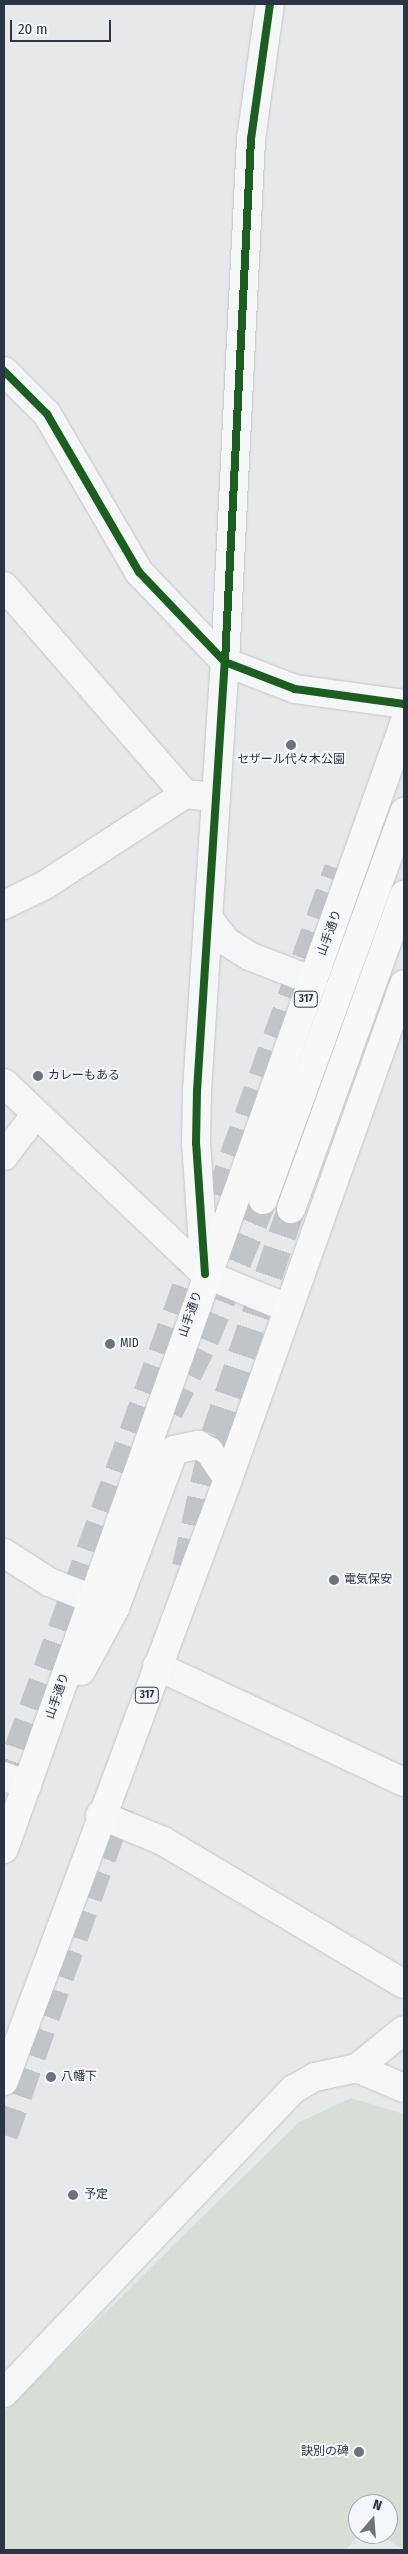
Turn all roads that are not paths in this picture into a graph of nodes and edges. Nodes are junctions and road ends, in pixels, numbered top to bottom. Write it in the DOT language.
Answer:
graph roads {
  1 [pos="270,4"];
  2 [pos="4,371"];
  3 [pos="4,586"];
  4 [pos="225,662"];
  5 [pos="404,704"];
  6 [pos="404,724"];
  7 [pos="185,794"];
  8 [pos="215,797"];
  9 [pos="404,812"];
  10 [pos="404,895"];
  11 [pos="4,905"];
  12 [pos="208,918"];
  13 [pos="312,981"];
  14 [pos="404,984"];
  15 [pos="4,1083"];
  16 [pos="36,1115"];
  17 [pos="4,1156"];
  18 [pos="263,1200"];
  19 [pos="291,1209"];
  20 [pos="205,1274"];
  21 [pos="287,1308"];
  22 [pos="228,1479"];
  23 [pos="4,1553"];
  24 [pos="103,1604"];
  25 [pos="157,1666"];
  26 [pos="15,1781"];
  27 [pos="404,1782"];
  28 [pos="100,1815"];
  29 [pos="4,1850"];
  30 [pos="404,1984"];
  31 [pos="38,1994"];
  32 [pos="404,2030"];
  33 [pos="4,2049"];
  34 [pos="357,2068"];
  35 [pos="4,2081"];
  36 [pos="404,2088"];
  37 [pos="4,2393"];
  1 -- 4 [label="street"];
  2 -- 4 [label="street"];
  3 -- 7 [label="street"];
  4 -- 5 [label="street"];
  4 -- 8 [label="street"];
  6 -- 13 [label="main road, 山手通り / 317"];
  7 -- 8 [label="street"];
  7 -- 11 [label="street"];
  8 -- 12 [label="street"];
  9 -- 18 [label="main road"];
  10 -- 19 [label="main road"];
  12 -- 13 [label="street"];
  12 -- 20 [label="street"];
  13 -- 20 [label="main road, 山手通り / 317"];
  14 -- 21 [label="main road, 317"];
  15 -- 16 [label="street"];
  16 -- 17 [label="street"];
  16 -- 20 [label="street"];
  20 -- 21 [label="street"];
  20 -- 24 [label="main road, 山手通り / 317"];
  21 -- 22 [label="main road, 317"];
  22 -- 24 [label="main road"];
  22 -- 25 [label="main road, 317"];
  23 -- 24 [label="street"];
  24 -- 26 [label="main road, 山手通り / 317"];
  25 -- 27 [label="street"];
  25 -- 28 [label="main road, 317"];
  26 -- 29 [label="main road, 山手通り / 317"];
  28 -- 30 [label="street"];
  28 -- 31 [label="main road, 317"];
  31 -- 33 [label="main road"];
  31 -- 35 [label="main road, 317"];
  32 -- 34 [label="street"];
  34 -- 36 [label="street"];
  34 -- 37 [label="street"];
}
